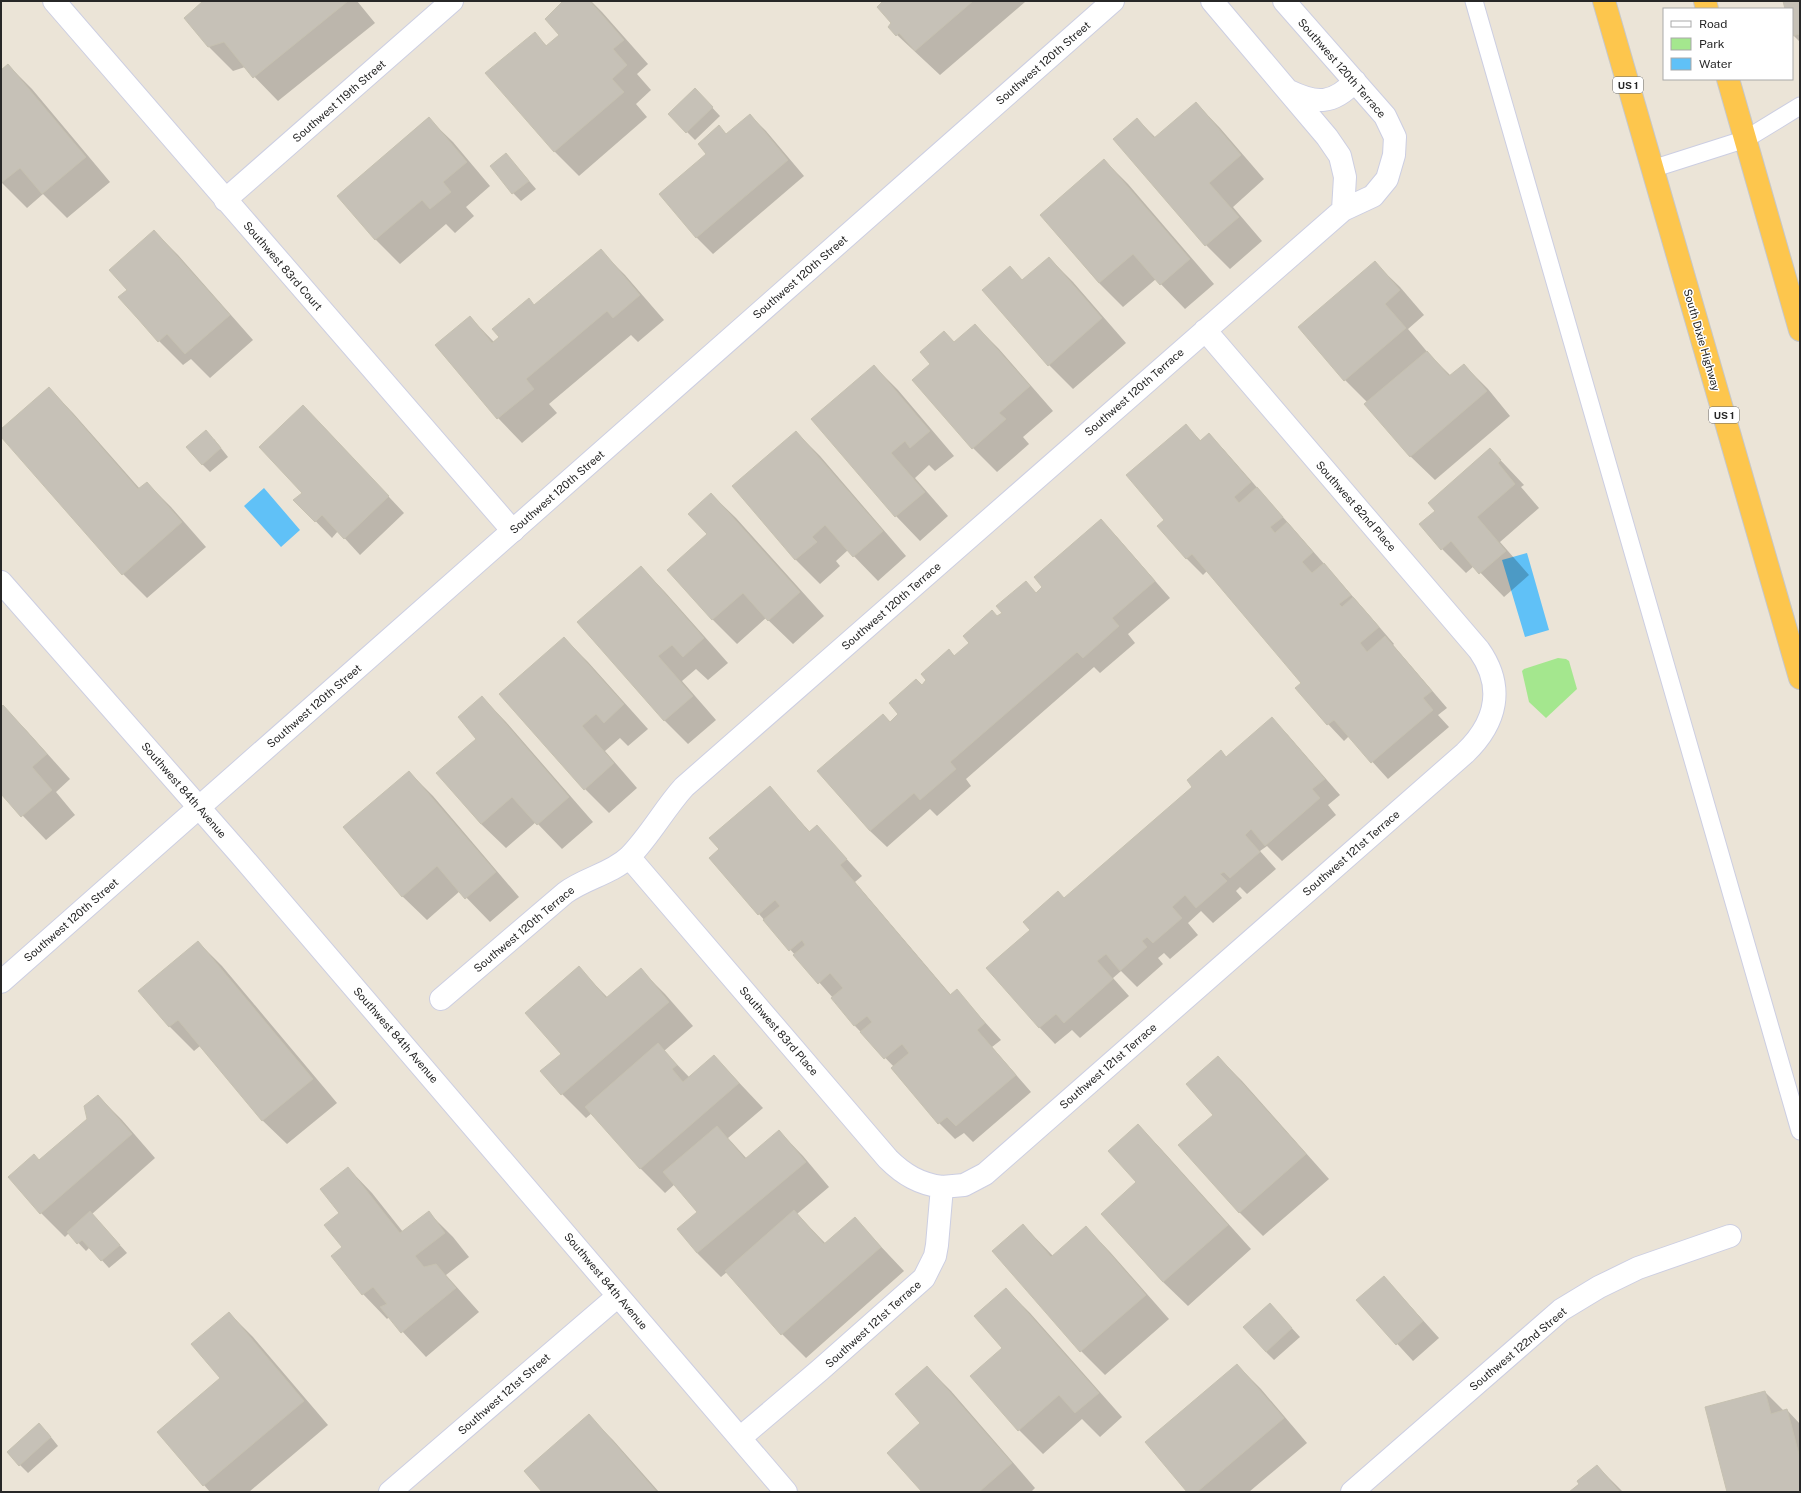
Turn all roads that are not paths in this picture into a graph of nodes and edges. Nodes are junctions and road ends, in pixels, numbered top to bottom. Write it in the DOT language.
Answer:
graph roads {
  1 [pos="54,1"];
  2 [pos="452,1"];
  3 [pos="1113,1"];
  4 [pos="1212,1"];
  5 [pos="1284,1"];
  6 [pos="1474,1"];
  7 [pos="1604,1"];
  8 [pos="1728,80"];
  9 [pos="1354,81"];
  10 [pos="1288,90"];
  11 [pos="1800,106"];
  12 [pos="1746,139"];
  13 [pos="1652,168"];
  14 [pos="225,200"];
  15 [pos="1343,210"];
  16 [pos="1205,330"];
  17 [pos="1800,330"];
  18 [pos="513,531"];
  19 [pos="1,582"];
  20 [pos="1800,678"];
  21 [pos="1495,690"];
  22 [pos="198,807"];
  23 [pos="628,857"];
  24 [pos="1,982"];
  25 [pos="441,1000"];
  26 [pos="1800,1131"];
  27 [pos="942,1187"];
  28 [pos="1730,1236"];
  29 [pos="618,1296"];
  30 [pos="740,1438"];
  31 [pos="390,1492"];
  32 [pos="786,1492"];
  33 [pos="1352,1492"];
  1 -- 14 [label="street, Southwest 83rd Court"];
  2 -- 14 [label="street, Southwest 119th Street"];
  3 -- 18 [label="street, Southwest 120th Street"];
  4 -- 10 [label="street"];
  5 -- 9 [label="street, Southwest 120th Terrace"];
  6 -- 26 [label="lane"];
  7 -- 13 [label="highway, South Dixie Highway / US 1"];
  8 -- 12 [label="highway"];
  9 -- 10 [label="street"];
  9 -- 15 [label="street, Southwest 120th Terrace"];
  10 -- 15 [label="street"];
  11 -- 12 [label="lane"];
  12 -- 13 [label="lane"];
  12 -- 17 [label="highway"];
  13 -- 20 [label="highway, South Dixie Highway / US 1"];
  14 -- 18 [label="street, Southwest 83rd Court"];
  15 -- 16 [label="street, Southwest 120th Terrace"];
  16 -- 21 [label="street, Southwest 82nd Place"];
  16 -- 23 [label="street, Southwest 120th Terrace"];
  18 -- 22 [label="street, Southwest 120th Street"];
  19 -- 22 [label="street, Southwest 84th Avenue"];
  21 -- 27 [label="street, Southwest 121st Terrace"];
  22 -- 24 [label="street, Southwest 120th Street"];
  22 -- 29 [label="street, Southwest 84th Avenue"];
  23 -- 25 [label="street, Southwest 120th Terrace"];
  23 -- 27 [label="street, Southwest 83rd Place"];
  27 -- 30 [label="street, Southwest 121st Terrace"];
  28 -- 33 [label="street, Southwest 122nd Street"];
  29 -- 30 [label="street, Southwest 84th Avenue"];
  29 -- 31 [label="street, Southwest 121st Street"];
  30 -- 32 [label="street, Southwest 84th Avenue"];
}
